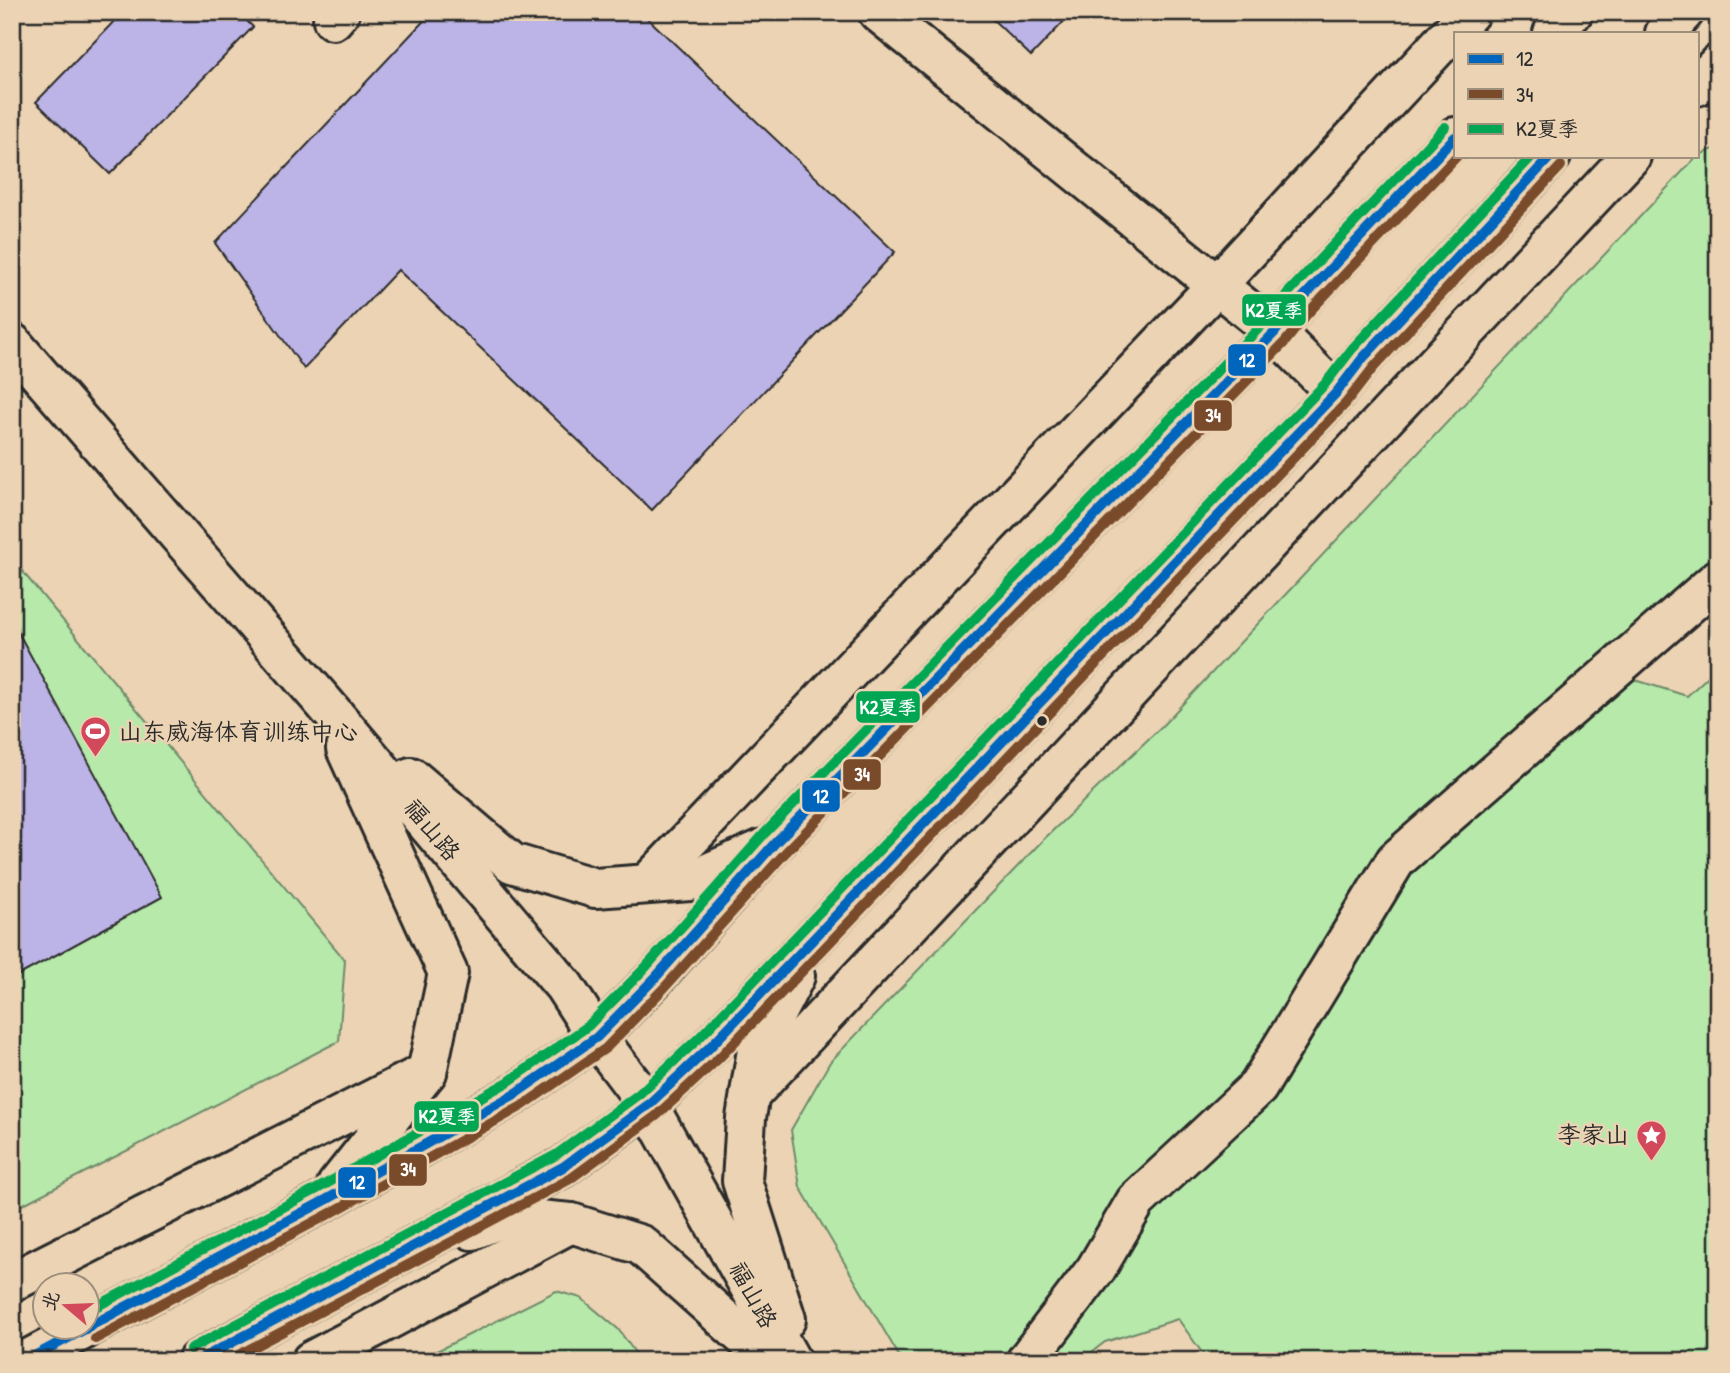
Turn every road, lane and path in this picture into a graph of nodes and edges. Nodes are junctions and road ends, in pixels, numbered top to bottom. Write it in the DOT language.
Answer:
graph roads {
  1 [pos="878,12"];
  2 [pos="1471,12"];
  3 [pos="1573,12"];
  4 [pos="1684,12"];
  5 [pos="1554,32"];
  6 [pos="1666,32"];
  7 [pos="1454,138"];
  8 [pos="1549,158"];
  9 [pos="1629,158"];
  10 [pos="1217,285"];
  11 [pos="1275,332"];
  12 [pos="12,343"];
  13 [pos="1336,393"];
  14 [pos="1718,579"];
  15 [pos="326,705"];
  16 [pos="775,843"];
  17 [pos="647,884"];
  18 [pos="815,938"];
  19 [pos="597,1037"];
  20 [pos="427,1072"];
  21 [pos="751,1095"];
  22 [pos="649,1105"];
  23 [pos="324,1201"];
  24 [pos="570,1223"];
  25 [pos="372,1268"];
  26 [pos="12,1282"];
  27 [pos="102,1319"];
  28 [pos="60,1342"];
  29 [pos="25,1361"];
  30 [pos="197,1361"];
  31 [pos="311,1361"];
  32 [pos="771,1361"];
  33 [pos="791,1361"];
  34 [pos="799,1361"];
  35 [pos="1026,1361"];
  1 -- 10 [label="main road"];
  2 -- 10 [label="main road"];
  3 -- 5 [label="main road"];
  4 -- 6 [label="main road"];
  7 -- 11 [label="main road"];
  8 -- 13 [label="main road"];
  9 -- 21 [label="main road"];
  10 -- 11 [label="main road"];
  10 -- 17 [label="main road"];
  11 -- 13 [label="main road"];
  11 -- 16 [label="main road"];
  12 -- 15 [label="main road, 福山路"];
  13 -- 18 [label="main road"];
  14 -- 35 [label="main road"];
  15 -- 17 [label="main road"];
  15 -- 19 [label="main road, 福山路"];
  15 -- 20 [label="main road"];
  16 -- 17 [label="main road"];
  16 -- 19 [label="main road"];
  18 -- 21 [label="main road"];
  18 -- 22 [label="main road"];
  19 -- 22 [label="main road, 福山路"];
  19 -- 23 [label="main road"];
  20 -- 23 [label="main road"];
  20 -- 26 [label="main road"];
  21 -- 34 [label="main road"];
  22 -- 25 [label="main road"];
  22 -- 33 [label="main road, 福山路"];
  23 -- 27 [label="main road"];
  24 -- 25 [label="main road"];
  24 -- 31 [label="main road"];
  24 -- 32 [label="main road"];
  25 -- 30 [label="main road"];
  28 -- 29 [label="main road"];
}
